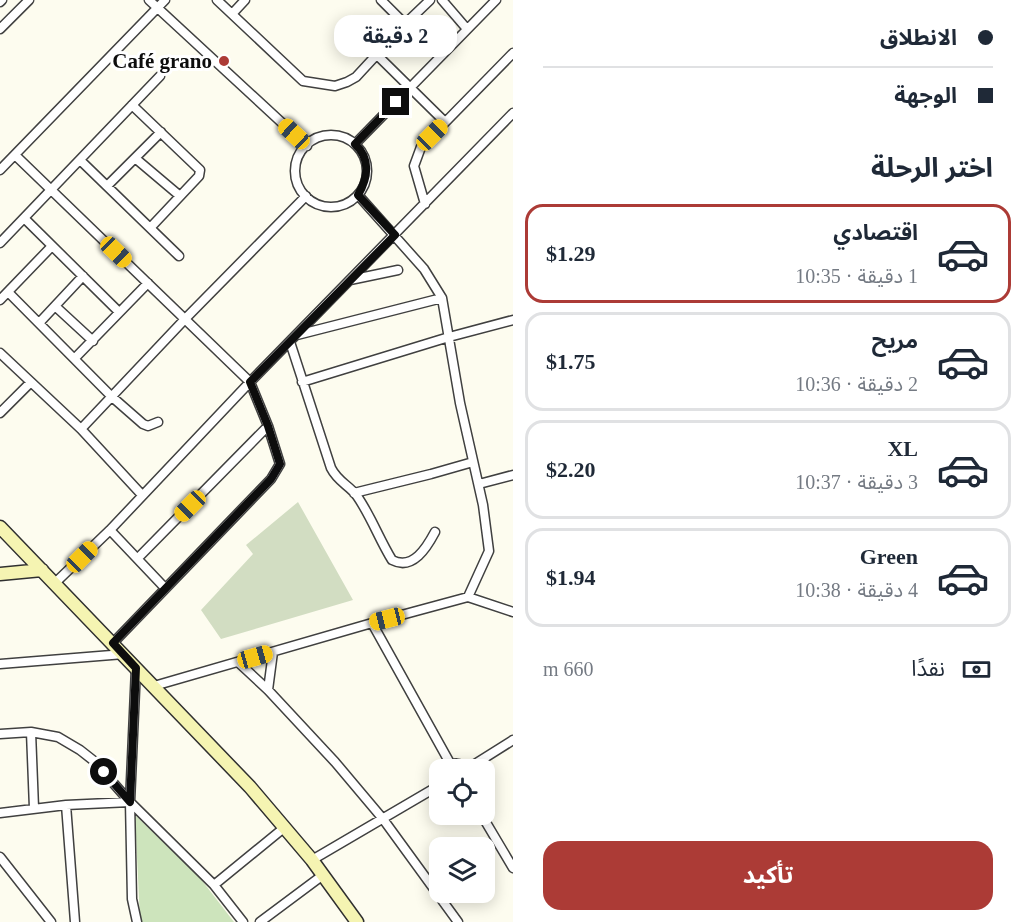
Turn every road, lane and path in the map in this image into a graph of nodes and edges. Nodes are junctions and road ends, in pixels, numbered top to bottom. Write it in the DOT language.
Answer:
graph roads {
  1 [pos="29,0"];
  2 [pos="149,0"];
  3 [pos="165,0"];
  4 [pos="217,0"];
  5 [pos="245,0"];
  6 [pos="381,0"];
  7 [pos="430,0"];
  8 [pos="442,0"];
  9 [pos="496,0"];
  10 [pos="157,8"];
  11 [pos="232,14"];
  12 [pos="405,24"];
  13 [pos="0,29"];
  14 [pos="467,29"];
  15 [pos="513,53"];
  16 [pos="376,55"];
  17 [pos="160,76"];
  18 [pos="410,87"];
  19 [pos="132,105"];
  20 [pos="513,113"];
  21 [pos="445,122"];
  22 [pos="161,132"];
  23 [pos="355,144"];
  24 [pos="307,146"];
  25 [pos="15,154"];
  26 [pos="135,158"];
  27 [pos="80,160"];
  28 [pos="0,170"];
  29 [pos="107,186"];
  30 [pos="52,190"];
  31 [pos="358,195"];
  32 [pos="180,196"];
  33 [pos="306,196"];
  34 [pos="425,204"];
  35 [pos="24,218"];
  36 [pos="151,227"];
  37 [pos="395,235"];
  38 [pos="0,243"];
  39 [pos="52,246"];
  40 [pos="179,256"];
  41 [pos="398,270"];
  42 [pos="83,276"];
  43 [pos="350,280"];
  44 [pos="148,283"];
  45 [pos="8,292"];
  46 [pos="442,298"];
  47 [pos="0,300"];
  48 [pos="55,306"];
  49 [pos="119,312"];
  50 [pos="185,319"];
  51 [pos="513,320"];
  52 [pos="40,322"];
  53 [pos="448,337"];
  54 [pos="293,338"];
  55 [pos="93,341"];
  56 [pos="0,353"];
  57 [pos="75,358"];
  58 [pos="31,382"];
  59 [pos="250,382"];
  60 [pos="302,382"];
  61 [pos="111,396"];
  62 [pos="0,413"];
  63 [pos="158,422"];
  64 [pos="268,426"];
  65 [pos="81,429"];
  66 [pos="473,462"];
  67 [pos="513,475"];
  68 [pos="479,484"];
  69 [pos="354,493"];
  70 [pos="142,495"];
  71 [pos="0,527"];
  72 [pos="110,530"];
  73 [pos="435,532"];
  74 [pos="138,558"];
  75 [pos="42,570"];
  76 [pos="0,574"];
  77 [pos="55,583"];
  78 [pos="165,588"];
  79 [pos="468,597"];
  80 [pos="513,612"];
  81 [pos="372,623"];
  82 [pos="113,643"];
  83 [pos="273,652"];
  84 [pos="124,654"];
  85 [pos="238,663"];
  86 [pos="0,664"];
  87 [pos="136,668"];
  88 [pos="154,686"];
  89 [pos="267,690"];
  90 [pos="31,732"];
  91 [pos="0,734"];
  92 [pos="513,740"];
  93 [pos="445,759"];
  94 [pos="483,759"];
  95 [pos="429,792"];
  96 [pos="130,802"];
  97 [pos="66,806"];
  98 [pos="34,808"];
  99 [pos="0,813"];
  100 [pos="383,819"];
  101 [pos="488,825"];
  102 [pos="285,827"];
  103 [pos="0,857"];
  104 [pos="312,860"];
  105 [pos="513,868"];
  106 [pos="323,875"];
  107 [pos="214,885"];
  108 [pos="51,922"];
  109 [pos="75,922"];
  110 [pos="136,922"];
  111 [pos="243,922"];
  112 [pos="260,922"];
  113 [pos="357,922"];
  114 [pos="458,922"];
  1 -- 13 [label="street"];
  2 -- 10 [label="street"];
  3 -- 10 [label="street"];
  4 -- 11 [label="street"];
  5 -- 11 [label="street"];
  6 -- 12 [label="street"];
  7 -- 12 [label="street"];
  8 -- 14 [label="street"];
  9 -- 14 [label="street"];
  10 -- 24 [label="street"];
  10 -- 25 [label="street"];
  11 -- 16 [label="street"];
  12 -- 16 [label="street"];
  14 -- 18 [label="street"];
  15 -- 21 [label="street"];
  16 -- 18 [label="street"];
  17 -- 19 [label="street"];
  18 -- 21 [label="street"];
  18 -- 23 [label="street"];
  19 -- 22 [label="street"];
  19 -- 27 [label="street"];
  20 -- 34 [label="street"];
  21 -- 34 [label="street"];
  22 -- 26 [label="street"];
  22 -- 32 [label="street"];
  23 -- 24 [label="street"];
  23 -- 31 [label="street"];
  24 -- 33 [label="street"];
  25 -- 28 [label="street"];
  25 -- 30 [label="street"];
  26 -- 29 [label="street"];
  26 -- 32 [label="street"];
  27 -- 29 [label="street"];
  27 -- 30 [label="street"];
  29 -- 36 [label="street"];
  30 -- 35 [label="street"];
  30 -- 44 [label="street"];
  31 -- 33 [label="street"];
  31 -- 37 [label="street"];
  32 -- 36 [label="street"];
  33 -- 50 [label="street"];
  34 -- 37 [label="street"];
  35 -- 38 [label="street"];
  35 -- 39 [label="street"];
  36 -- 40 [label="street"];
  37 -- 43 [label="street"];
  37 -- 46 [label="street"];
  39 -- 42 [label="street"];
  39 -- 45 [label="street"];
  41 -- 43 [label="street"];
  42 -- 48 [label="street"];
  42 -- 49 [label="street"];
  43 -- 54 [label="street"];
  44 -- 49 [label="street"];
  44 -- 50 [label="street"];
  45 -- 47 [label="street"];
  45 -- 52 [label="street"];
  46 -- 53 [label="street"];
  46 -- 54 [label="street"];
  48 -- 52 [label="street"];
  48 -- 55 [label="street"];
  49 -- 55 [label="street"];
  50 -- 59 [label="street"];
  50 -- 61 [label="street"];
  51 -- 53 [label="street"];
  52 -- 57 [label="street"];
  53 -- 60 [label="street"];
  53 -- 66 [label="street"];
  54 -- 59 [label="street"];
  54 -- 60 [label="street"];
  55 -- 57 [label="street"];
  56 -- 58 [label="street"];
  57 -- 61 [label="street"];
  58 -- 62 [label="street"];
  58 -- 65 [label="street"];
  59 -- 64 [label="street"];
  59 -- 70 [label="street"];
  60 -- 69 [label="street"];
  61 -- 63 [label="street"];
  61 -- 65 [label="street"];
  64 -- 74 [label="street"];
  64 -- 78 [label="street"];
  65 -- 70 [label="street"];
  66 -- 68 [label="street"];
  66 -- 69 [label="street"];
  67 -- 68 [label="street"];
  68 -- 79 [label="street"];
  69 -- 73 [label="street"];
  70 -- 72 [label="street"];
  71 -- 75 [label="street"];
  72 -- 74 [label="street"];
  72 -- 77 [label="street"];
  74 -- 78 [label="street"];
  75 -- 76 [label="street"];
  75 -- 77 [label="street"];
  77 -- 82 [label="street"];
  78 -- 82 [label="street"];
  79 -- 80 [label="street"];
  79 -- 81 [label="street"];
  81 -- 83 [label="street"];
  81 -- 93 [label="street"];
  82 -- 84 [label="street"];
  83 -- 85 [label="street"];
  83 -- 89 [label="street"];
  84 -- 86 [label="street"];
  84 -- 87 [label="street"];
  85 -- 88 [label="street"];
  85 -- 89 [label="street"];
  87 -- 88 [label="street"];
  87 -- 96 [label="street"];
  88 -- 102 [label="street"];
  89 -- 100 [label="street"];
  90 -- 91 [label="street"];
  90 -- 96 [label="street"];
  90 -- 98 [label="street"];
  92 -- 94 [label="street"];
  95 -- 100 [label="street"];
  96 -- 97 [label="street"];
  96 -- 107 [label="street"];
  96 -- 110 [label="street"];
  97 -- 98 [label="street"];
  97 -- 109 [label="street"];
  98 -- 99 [label="street"];
  100 -- 104 [label="street"];
  100 -- 114 [label="street"];
  101 -- 105 [label="street"];
  102 -- 104 [label="street"];
  102 -- 107 [label="street"];
  103 -- 108 [label="street"];
  104 -- 106 [label="street"];
  106 -- 112 [label="street"];
  106 -- 113 [label="street"];
  107 -- 111 [label="street"];
}
